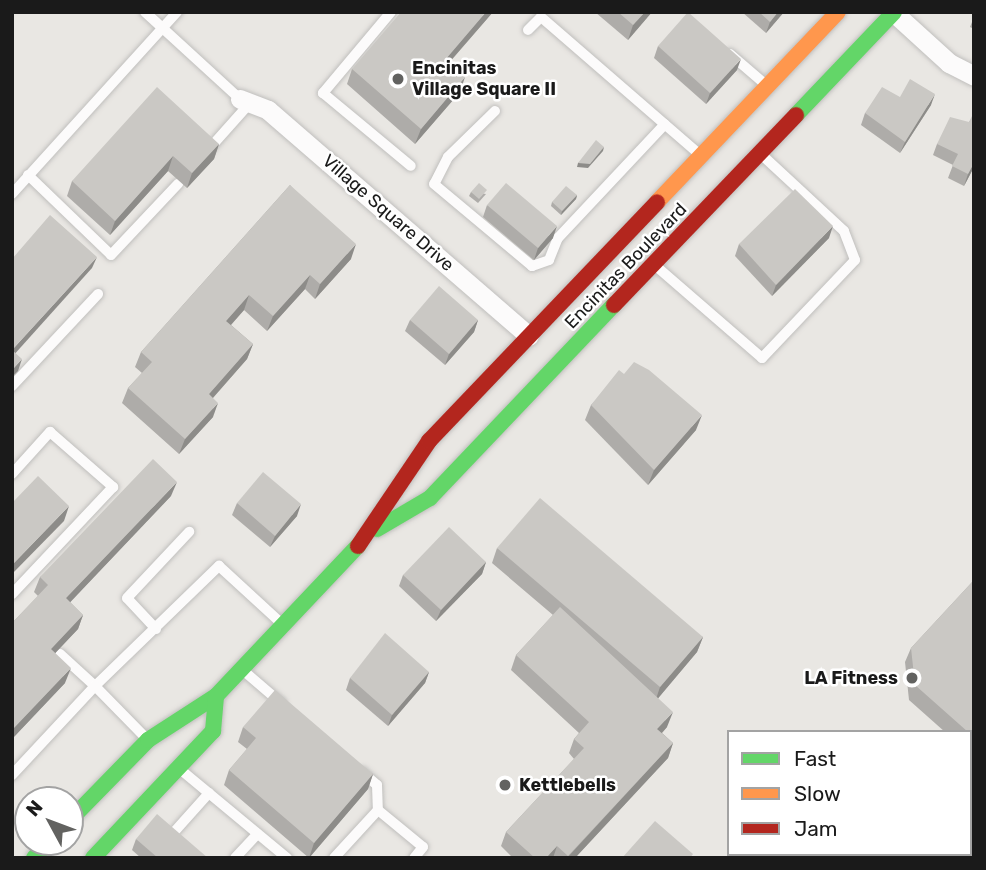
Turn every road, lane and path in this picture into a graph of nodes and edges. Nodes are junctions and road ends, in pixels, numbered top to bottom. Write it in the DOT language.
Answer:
graph roads {
  1 [pos="145,12"];
  2 [pos="177,12"];
  3 [pos="391,12"];
  4 [pos="838,12"];
  5 [pos="893,12"];
  6 [pos="163,28"];
  7 [pos="528,30"];
  8 [pos="721,46"];
  9 [pos="974,76"];
  10 [pos="767,87"];
  11 [pos="245,101"];
  12 [pos="495,111"];
  13 [pos="665,124"];
  14 [pos="209,149"];
  15 [pos="760,153"];
  16 [pos="701,156"];
  17 [pos="411,166"];
  18 [pos="29,175"];
  19 [pos="178,184"];
  20 [pos="12,194"];
  21 [pos="654,265"];
  22 [pos="97,294"];
  23 [pos="529,336"];
  24 [pos="12,386"];
  25 [pos="12,474"];
  26 [pos="373,531"];
  27 [pos="189,532"];
  28 [pos="12,594"];
  29 [pos="283,625"];
  30 [pos="156,629"];
  31 [pos="60,654"];
  32 [pos="242,669"];
  33 [pos="94,686"];
  34 [pos="216,696"];
  35 [pos="290,710"];
  36 [pos="148,740"];
  37 [pos="348,760"];
  38 [pos="178,767"];
  39 [pos="12,775"];
  40 [pos="209,793"];
  41 [pos="84,806"];
  42 [pos="378,810"];
  43 [pos="175,831"];
  44 [pos="257,834"];
  45 [pos="93,858"];
  46 [pos="235,858"];
  47 [pos="287,858"];
  48 [pos="334,858"];
  49 [pos="414,858"];
  1 -- 6 [label="lane"];
  2 -- 6 [label="lane"];
  3 -- 17 [label="lane"];
  4 -- 10 [label="main road, Encinitas Boulevard"];
  5 -- 9 [label="street"];
  5 -- 15 [label="main road, Encinitas Boulevard"];
  6 -- 11 [label="lane"];
  6 -- 18 [label="lane"];
  7 -- 13 [label="lane"];
  8 -- 10 [label="lane"];
  10 -- 16 [label="main road, Encinitas Boulevard"];
  11 -- 14 [label="lane"];
  11 -- 23 [label="street, Village Square Drive"];
  12 -- 13 [label="lane"];
  13 -- 16 [label="lane"];
  15 -- 21 [label="main road, Encinitas Boulevard"];
  15 -- 21 [label="lane"];
  16 -- 23 [label="main road, Encinitas Boulevard"];
  18 -- 19 [label="lane"];
  18 -- 20 [label="lane"];
  21 -- 26 [label="main road, Encinitas Boulevard"];
  22 -- 24 [label="lane"];
  23 -- 26 [label="main road, Encinitas Boulevard"];
  25 -- 28 [label="lane"];
  26 -- 29 [label="main road, Encinitas Boulevard"];
  27 -- 30 [label="lane"];
  29 -- 30 [label="lane"];
  29 -- 32 [label="main road, Encinitas Boulevard"];
  30 -- 33 [label="lane"];
  31 -- 33 [label="lane"];
  32 -- 34 [label="main road, Encinitas Boulevard"];
  32 -- 35 [label="lane"];
  33 -- 36 [label="lane"];
  33 -- 39 [label="lane"];
  34 -- 36 [label="main road, Encinitas Boulevard"];
  34 -- 38 [label="main road"];
  36 -- 41 [label="main road, Encinitas Boulevard"];
  37 -- 42 [label="lane"];
  38 -- 40 [label="lane"];
  38 -- 45 [label="main road"];
  40 -- 43 [label="lane"];
  40 -- 44 [label="lane"];
  42 -- 48 [label="lane"];
  42 -- 49 [label="lane"];
  44 -- 46 [label="lane"];
  44 -- 47 [label="lane"];
}
